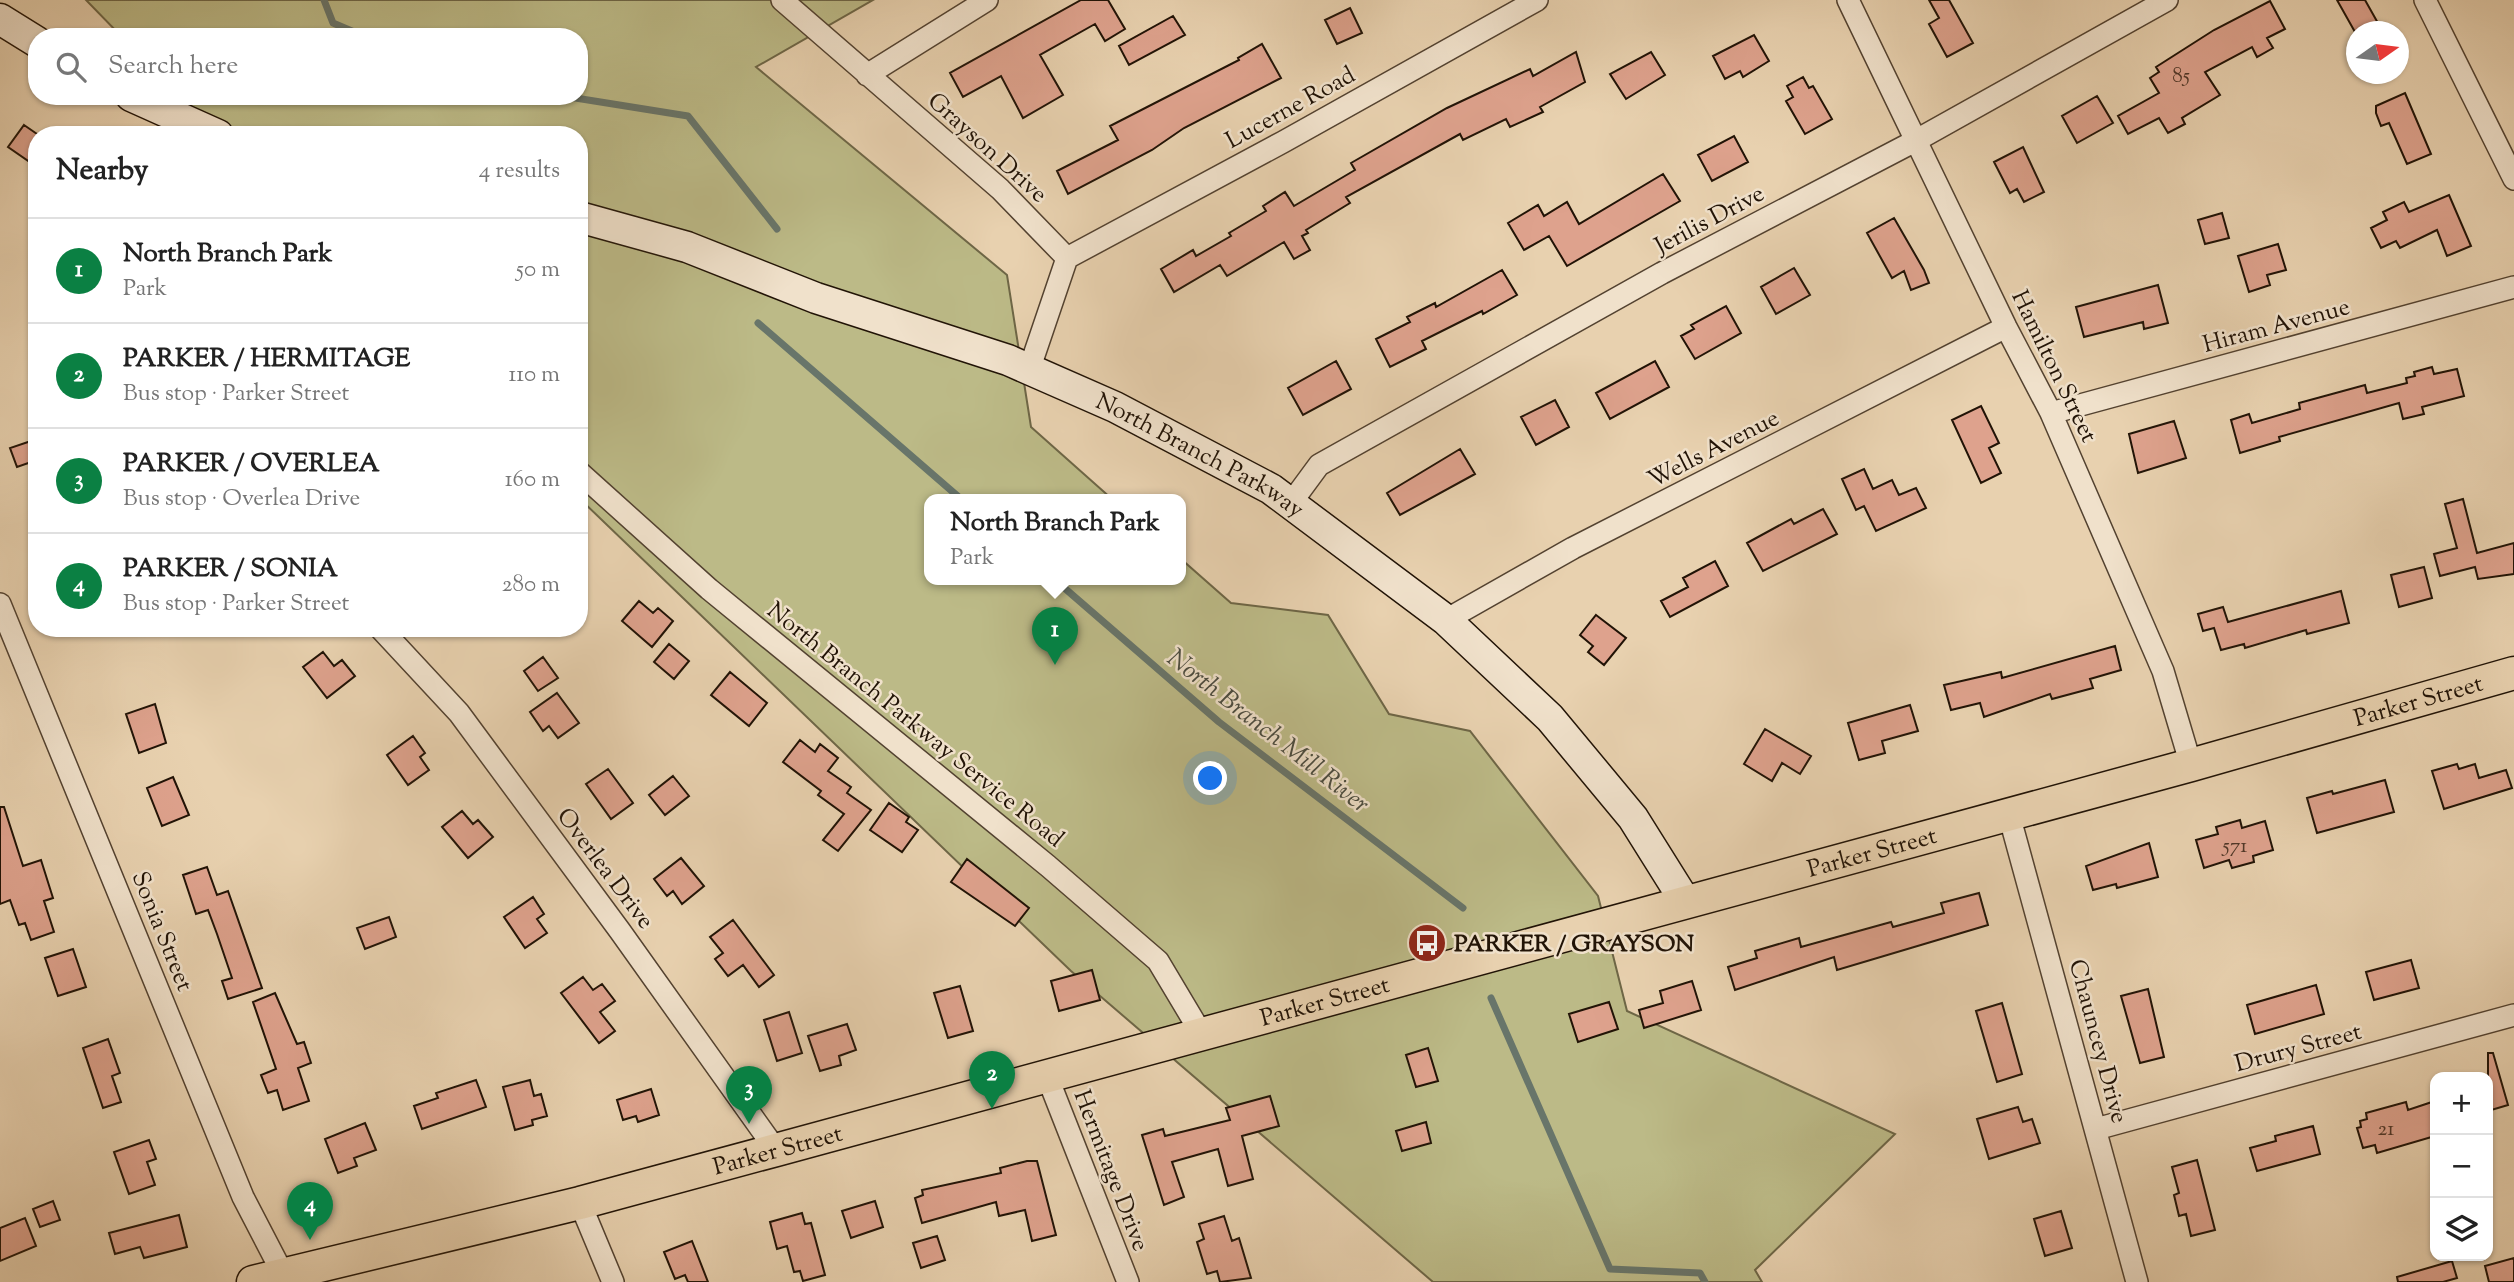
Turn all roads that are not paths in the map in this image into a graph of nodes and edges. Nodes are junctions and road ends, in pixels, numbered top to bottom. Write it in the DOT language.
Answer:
graph roads {
  1 [pos="782,0"];
  2 [pos="987,0"];
  3 [pos="1537,0"];
  4 [pos="1848,0"];
  5 [pos="2166,0"];
  6 [pos="2426,0"];
  7 [pos="0,19"];
  8 [pos="28,36"];
  9 [pos="867,75"];
  10 [pos="151,105"];
  11 [pos="198,126"];
  12 [pos="1915,141"];
  13 [pos="2514,179"];
  14 [pos="588,220"];
  15 [pos="1068,258"];
  16 [pos="2514,288"];
  17 [pos="2006,327"];
  18 [pos="1029,370"];
  19 [pos="2051,413"];
  20 [pos="588,480"];
  21 [pos="1291,503"];
  22 [pos="0,604"];
  23 [pos="1446,620"];
  24 [pos="388,637"];
  25 [pos="2514,673"];
  26 [pos="2191,765"];
  27 [pos="2009,815"];
  28 [pos="1685,901"];
  29 [pos="2514,1015"];
  30 [pos="1201,1033"];
  31 [pos="1047,1076"];
  32 [pos="2096,1129"];
  33 [pos="776,1150"];
  34 [pos="580,1203"];
  35 [pos="283,1274"];
  36 [pos="253,1282"];
  37 [pos="612,1282"];
  38 [pos="1128,1282"];
  39 [pos="2137,1282"];
  1 -- 9 [label="street, Grayson Drive"];
  2 -- 9 [label="street"];
  3 -- 15 [label="street, Lucerne Road"];
  4 -- 12 [label="street, Hamilton Street"];
  5 -- 12 [label="street, Jerilis Drive"];
  6 -- 13 [label="street"];
  7 -- 8 [label="street"];
  9 -- 15 [label="street, Grayson Drive"];
  10 -- 11 [label="street"];
  12 -- 17 [label="street, Hamilton Street"];
  12 -- 21 [label="street, Jerilis Drive"];
  14 -- 18 [label="street, North Branch Parkway"];
  15 -- 18 [label="street"];
  16 -- 19 [label="street, Hiram Avenue"];
  17 -- 19 [label="street, Hamilton Street"];
  17 -- 23 [label="street, Wells Avenue"];
  18 -- 21 [label="street, North Branch Parkway"];
  19 -- 26 [label="street, Hamilton Street"];
  20 -- 30 [label="street, North Branch Parkway Service Road"];
  21 -- 23 [label="street, North Branch Parkway"];
  22 -- 35 [label="street, Sonia Street"];
  23 -- 28 [label="street, North Branch Parkway"];
  24 -- 33 [label="street, Overlea Drive"];
  25 -- 26 [label="main road, Parker Street"];
  26 -- 27 [label="main road, Parker Street"];
  27 -- 28 [label="main road, Parker Street"];
  27 -- 32 [label="street, Chauncey Drive"];
  28 -- 30 [label="main road, Parker Street"];
  29 -- 32 [label="street, Drury Street"];
  30 -- 31 [label="main road, Parker Street"];
  31 -- 33 [label="main road, Parker Street"];
  31 -- 38 [label="street, Hermitage Drive"];
  32 -- 39 [label="street, Chauncey Drive"];
  33 -- 34 [label="main road, Parker Street"];
  34 -- 35 [label="main road, Parker Street"];
  34 -- 37 [label="street"];
  35 -- 36 [label="main road, Parker Street"];
}
